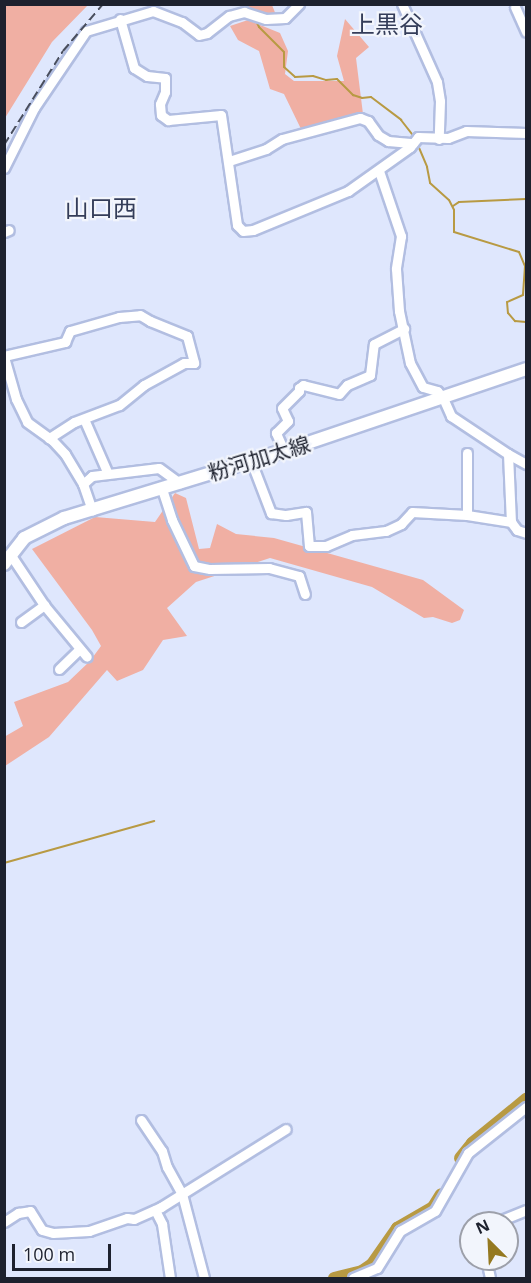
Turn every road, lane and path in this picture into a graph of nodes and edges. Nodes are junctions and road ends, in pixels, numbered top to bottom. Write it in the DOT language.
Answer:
graph roads {
  1 [pos="299,4"];
  2 [pos="402,4"];
  3 [pos="515,7"];
  4 [pos="120,19"];
  5 [pos="526,32"];
  6 [pos="526,133"];
  7 [pos="439,139"];
  8 [pos="413,143"];
  9 [pos="229,161"];
  10 [pos="4,168"];
  11 [pos="379,171"];
  12 [pos="404,329"];
  13 [pos="4,356"];
  14 [pos="526,369"];
  15 [pos="443,398"];
  16 [pos="84,418"];
  17 [pos="50,438"];
  18 [pos="284,451"];
  19 [pos="467,453"];
  20 [pos="508,454"];
  21 [pos="251,461"];
  22 [pos="526,464"];
  23 [pos="108,474"];
  24 [pos="83,483"];
  25 [pos="180,483"];
  26 [pos="162,489"];
  27 [pos="92,510"];
  28 [pos="467,515"];
  29 [pos="511,522"];
  30 [pos="526,533"];
  31 [pos="8,559"];
  32 [pos="305,594"];
  33 [pos="44,605"];
  34 [pos="21,622"];
  35 [pos="80,649"];
  36 [pos="87,657"];
  37 [pos="59,669"];
  38 [pos="524,1108"];
  39 [pos="526,1119"];
  40 [pos="141,1120"];
  41 [pos="286,1129"];
  42 [pos="183,1194"];
  43 [pos="156,1210"];
  44 [pos="4,1222"];
  45 [pos="170,1278"];
  46 [pos="204,1278"];
  47 [pos="353,1278"];
  1 -- 4 [label="street"];
  2 -- 7 [label="street"];
  3 -- 5 [label="street"];
  4 -- 9 [label="street"];
  4 -- 10 [label="street"];
  6 -- 7 [label="street"];
  7 -- 8 [label="street"];
  8 -- 9 [label="street"];
  8 -- 11 [label="street"];
  9 -- 11 [label="street"];
  11 -- 12 [label="street"];
  12 -- 15 [label="street"];
  12 -- 18 [label="street"];
  13 -- 16 [label="street"];
  13 -- 17 [label="street"];
  14 -- 15 [label="main road, 粉河加太線"];
  15 -- 18 [label="main road, 粉河加太線"];
  15 -- 20 [label="street"];
  16 -- 17 [label="street"];
  16 -- 23 [label="street"];
  17 -- 24 [label="street"];
  18 -- 21 [label="main road, 粉河加太線"];
  19 -- 28 [label="street"];
  20 -- 22 [label="street"];
  20 -- 29 [label="street"];
  21 -- 25 [label="main road, 粉河加太線"];
  21 -- 28 [label="street"];
  23 -- 24 [label="street"];
  23 -- 25 [label="street"];
  24 -- 27 [label="street"];
  25 -- 26 [label="main road, 粉河加太線"];
  26 -- 27 [label="main road, 粉河加太線"];
  26 -- 32 [label="street"];
  27 -- 31 [label="main road, 粉河加太線"];
  28 -- 29 [label="street"];
  29 -- 30 [label="street"];
  31 -- 33 [label="street"];
  33 -- 34 [label="street"];
  33 -- 35 [label="street"];
  35 -- 36 [label="street"];
  35 -- 37 [label="street"];
  38 -- 39 [label="street"];
  38 -- 47 [label="street"];
  40 -- 42 [label="street"];
  41 -- 42 [label="street"];
  42 -- 43 [label="street"];
  42 -- 46 [label="street"];
  43 -- 44 [label="street"];
  43 -- 45 [label="street"];
}
